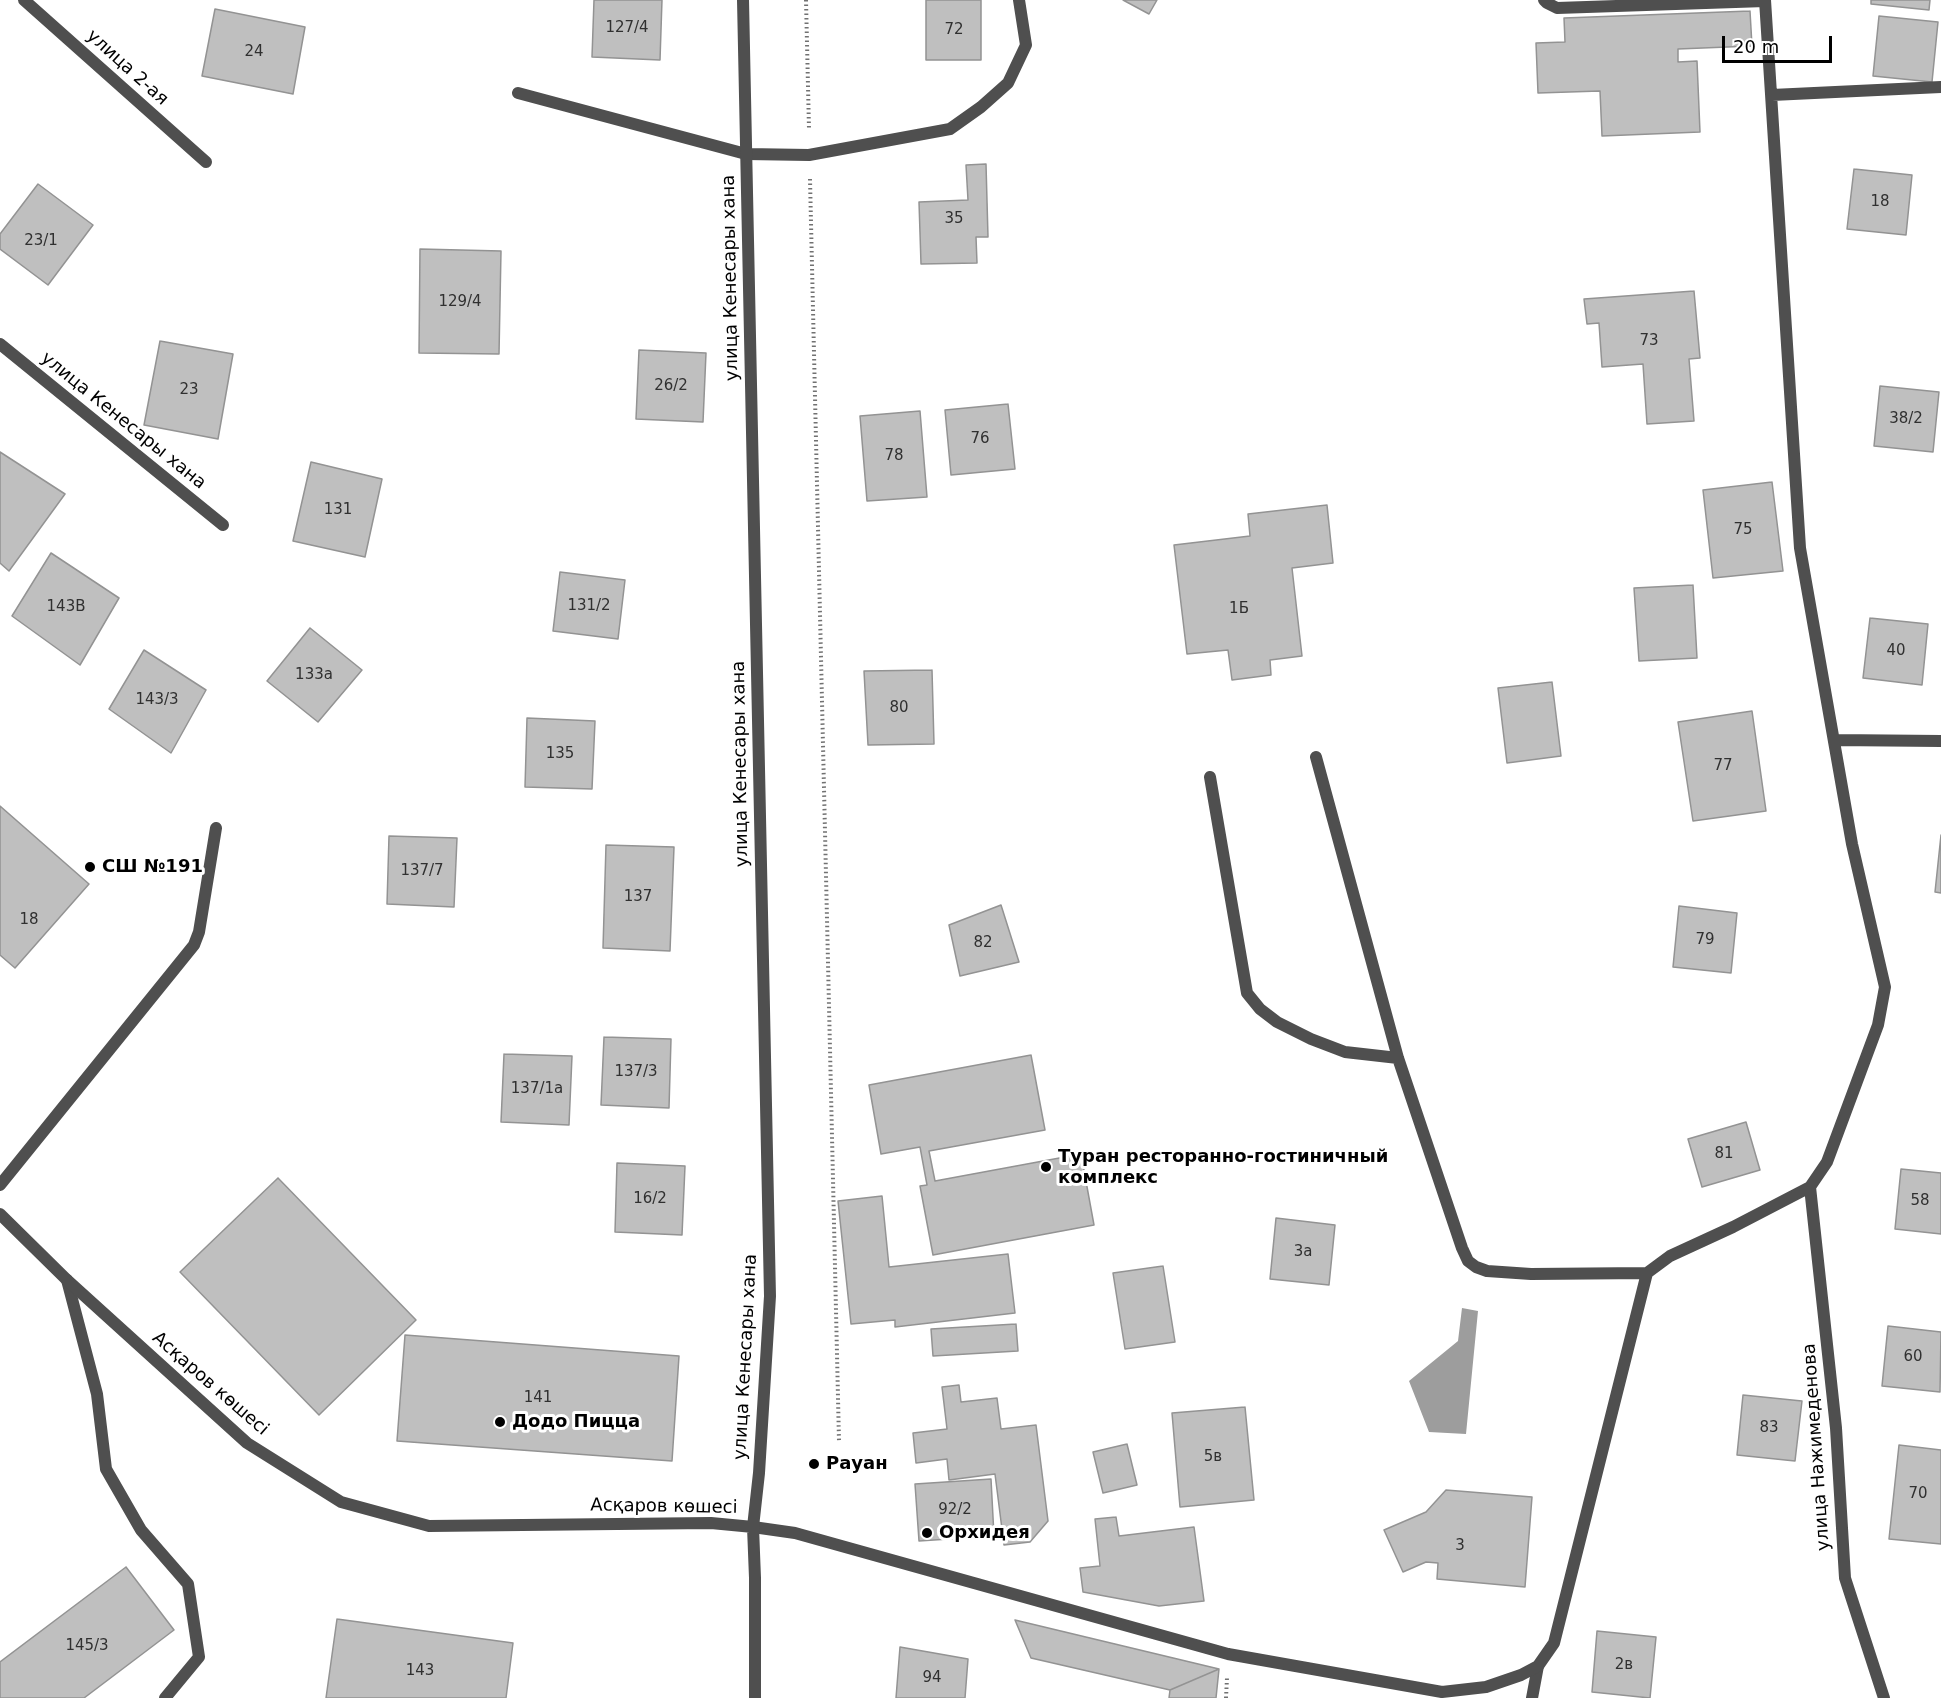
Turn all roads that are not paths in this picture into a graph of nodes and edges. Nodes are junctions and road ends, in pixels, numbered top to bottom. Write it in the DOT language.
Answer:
graph roads {
  1 [pos="24,0"];
  2 [pos="743,0"];
  3 [pos="1019,0"];
  4 [pos="1544,0"];
  5 [pos="1765,1"];
  6 [pos="1941,87"];
  7 [pos="518,93"];
  8 [pos="1772,95"];
  9 [pos="746,154"];
  10 [pos="206,162"];
  11 [pos="0,344"];
  12 [pos="223,525"];
  13 [pos="1834,740"];
  14 [pos="1941,741"];
  15 [pos="1316,757"];
  16 [pos="1210,777"];
  17 [pos="216,828"];
  18 [pos="1398,1058"];
  19 [pos="0,1185"];
  20 [pos="1810,1187"];
  21 [pos="0,1214"];
  22 [pos="1647,1273"];
  23 [pos="68,1280"];
  24 [pos="753,1527"];
  25 [pos="1538,1666"];
  26 [pos="165,1698"];
  27 [pos="755,1698"];
  28 [pos="1532,1698"];
  29 [pos="1884,1698"];
  1 -- 10 [label="street, улица 2-ая"];
  2 -- 9 [label="street, улица Кенесары хана"];
  3 -- 9 [label="street"];
  4 -- 5 [label="street"];
  5 -- 8 [label="street"];
  6 -- 8 [label="street"];
  7 -- 9 [label="street"];
  8 -- 13 [label="street"];
  9 -- 24 [label="street, улица Кенесары хана"];
  11 -- 12 [label="street, улица Кенесары хана"];
  13 -- 14 [label="street"];
  13 -- 20 [label="street"];
  15 -- 18 [label="street"];
  16 -- 18 [label="street"];
  17 -- 19 [label="street"];
  18 -- 22 [label="street"];
  20 -- 22 [label="street"];
  20 -- 29 [label="street, улица Нажимеденова"];
  21 -- 23 [label="street, Асқаров көшесі"];
  22 -- 25 [label="street"];
  23 -- 24 [label="street, Асқаров көшесі"];
  23 -- 26 [label="street"];
  24 -- 25 [label="street, Асқаров көшесі"];
  24 -- 27 [label="street"];
  25 -- 28 [label="street"];
}
